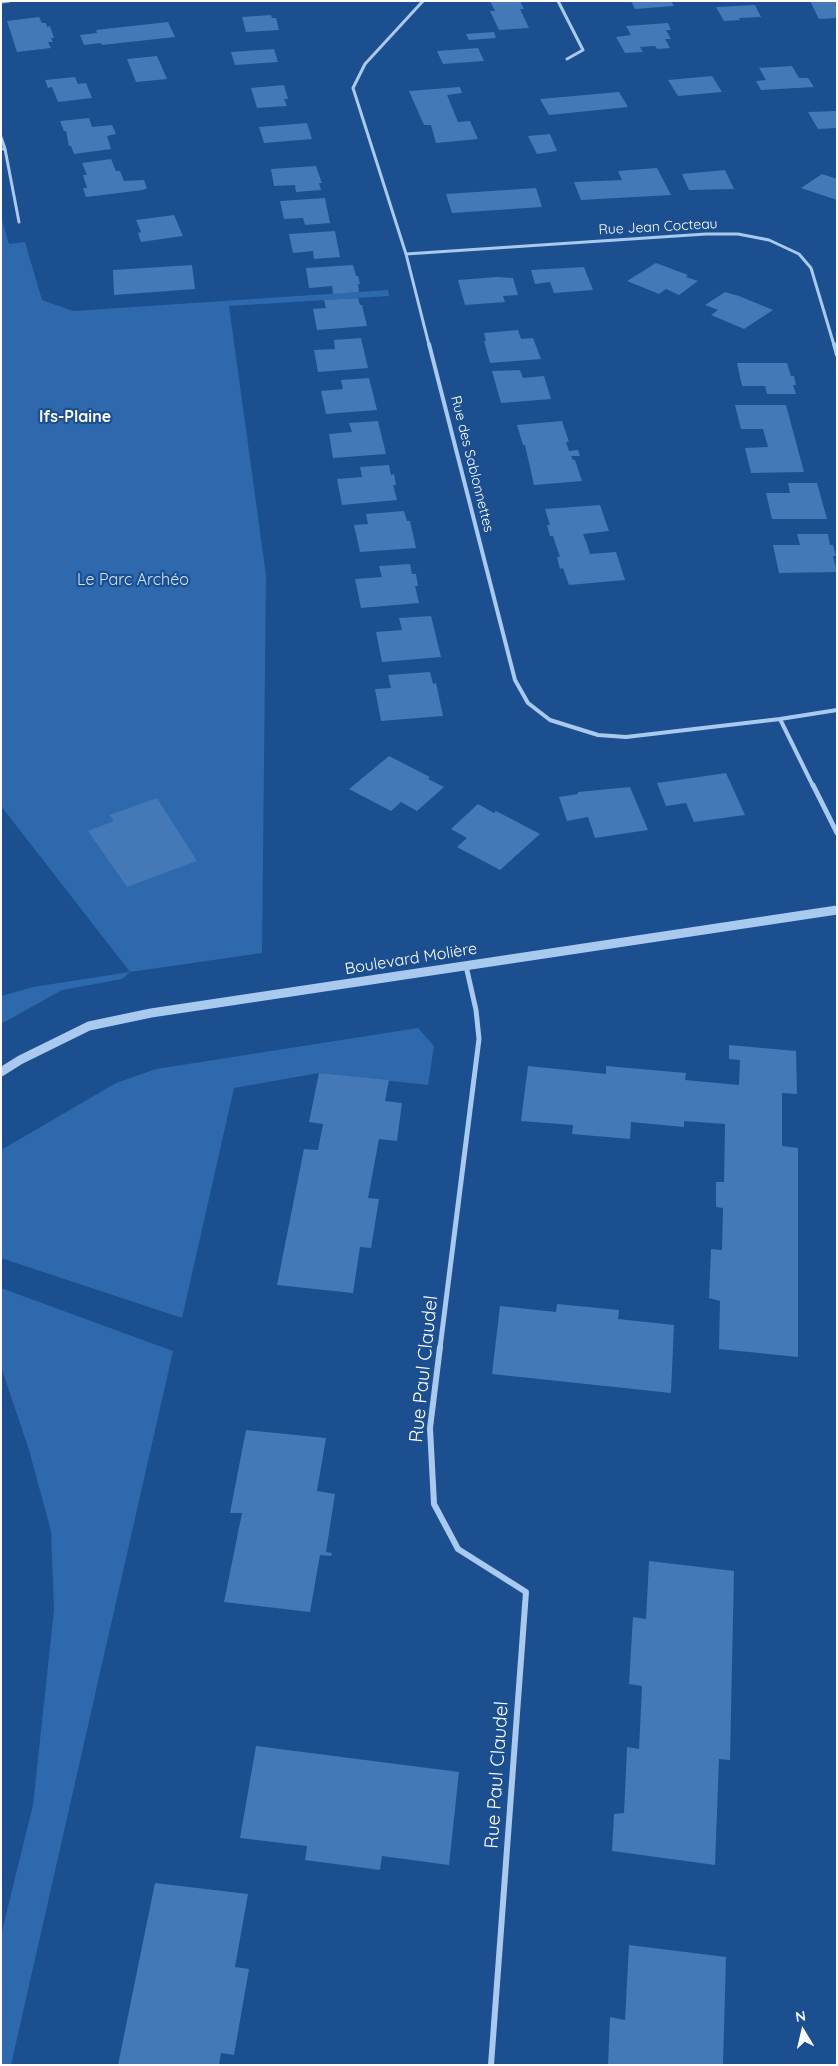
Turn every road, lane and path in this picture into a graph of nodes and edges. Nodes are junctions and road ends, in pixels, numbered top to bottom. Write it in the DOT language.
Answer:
graph roads {
  1 [pos="9,1"];
  2 [pos="423,1"];
  3 [pos="558,1"];
  4 [pos="1,2"];
  5 [pos="567,59"];
  6 [pos="1,136"];
  7 [pos="3,149"];
  8 [pos="19,222"];
  9 [pos="406,254"];
  10 [pos="837,355"];
  11 [pos="837,710"];
  12 [pos="780,719"];
  13 [pos="837,833"];
  14 [pos="837,910"];
  15 [pos="466,966"];
  16 [pos="1,1072"];
  17 [pos="491,2065"];
  1 -- 4 [label="street"];
  2 -- 9 [label="street, Rue des Sablonnettes"];
  3 -- 5 [label="street"];
  6 -- 7 [label="street"];
  7 -- 8 [label="street"];
  9 -- 10 [label="street, Rue Jean Cocteau"];
  9 -- 12 [label="street, Rue des Sablonnettes"];
  11 -- 12 [label="street"];
  12 -- 13 [label="street"];
  14 -- 15 [label="street, Boulevard Molière"];
  15 -- 16 [label="street, Boulevard Molière"];
  15 -- 17 [label="street, Rue Paul Claudel"];
}
